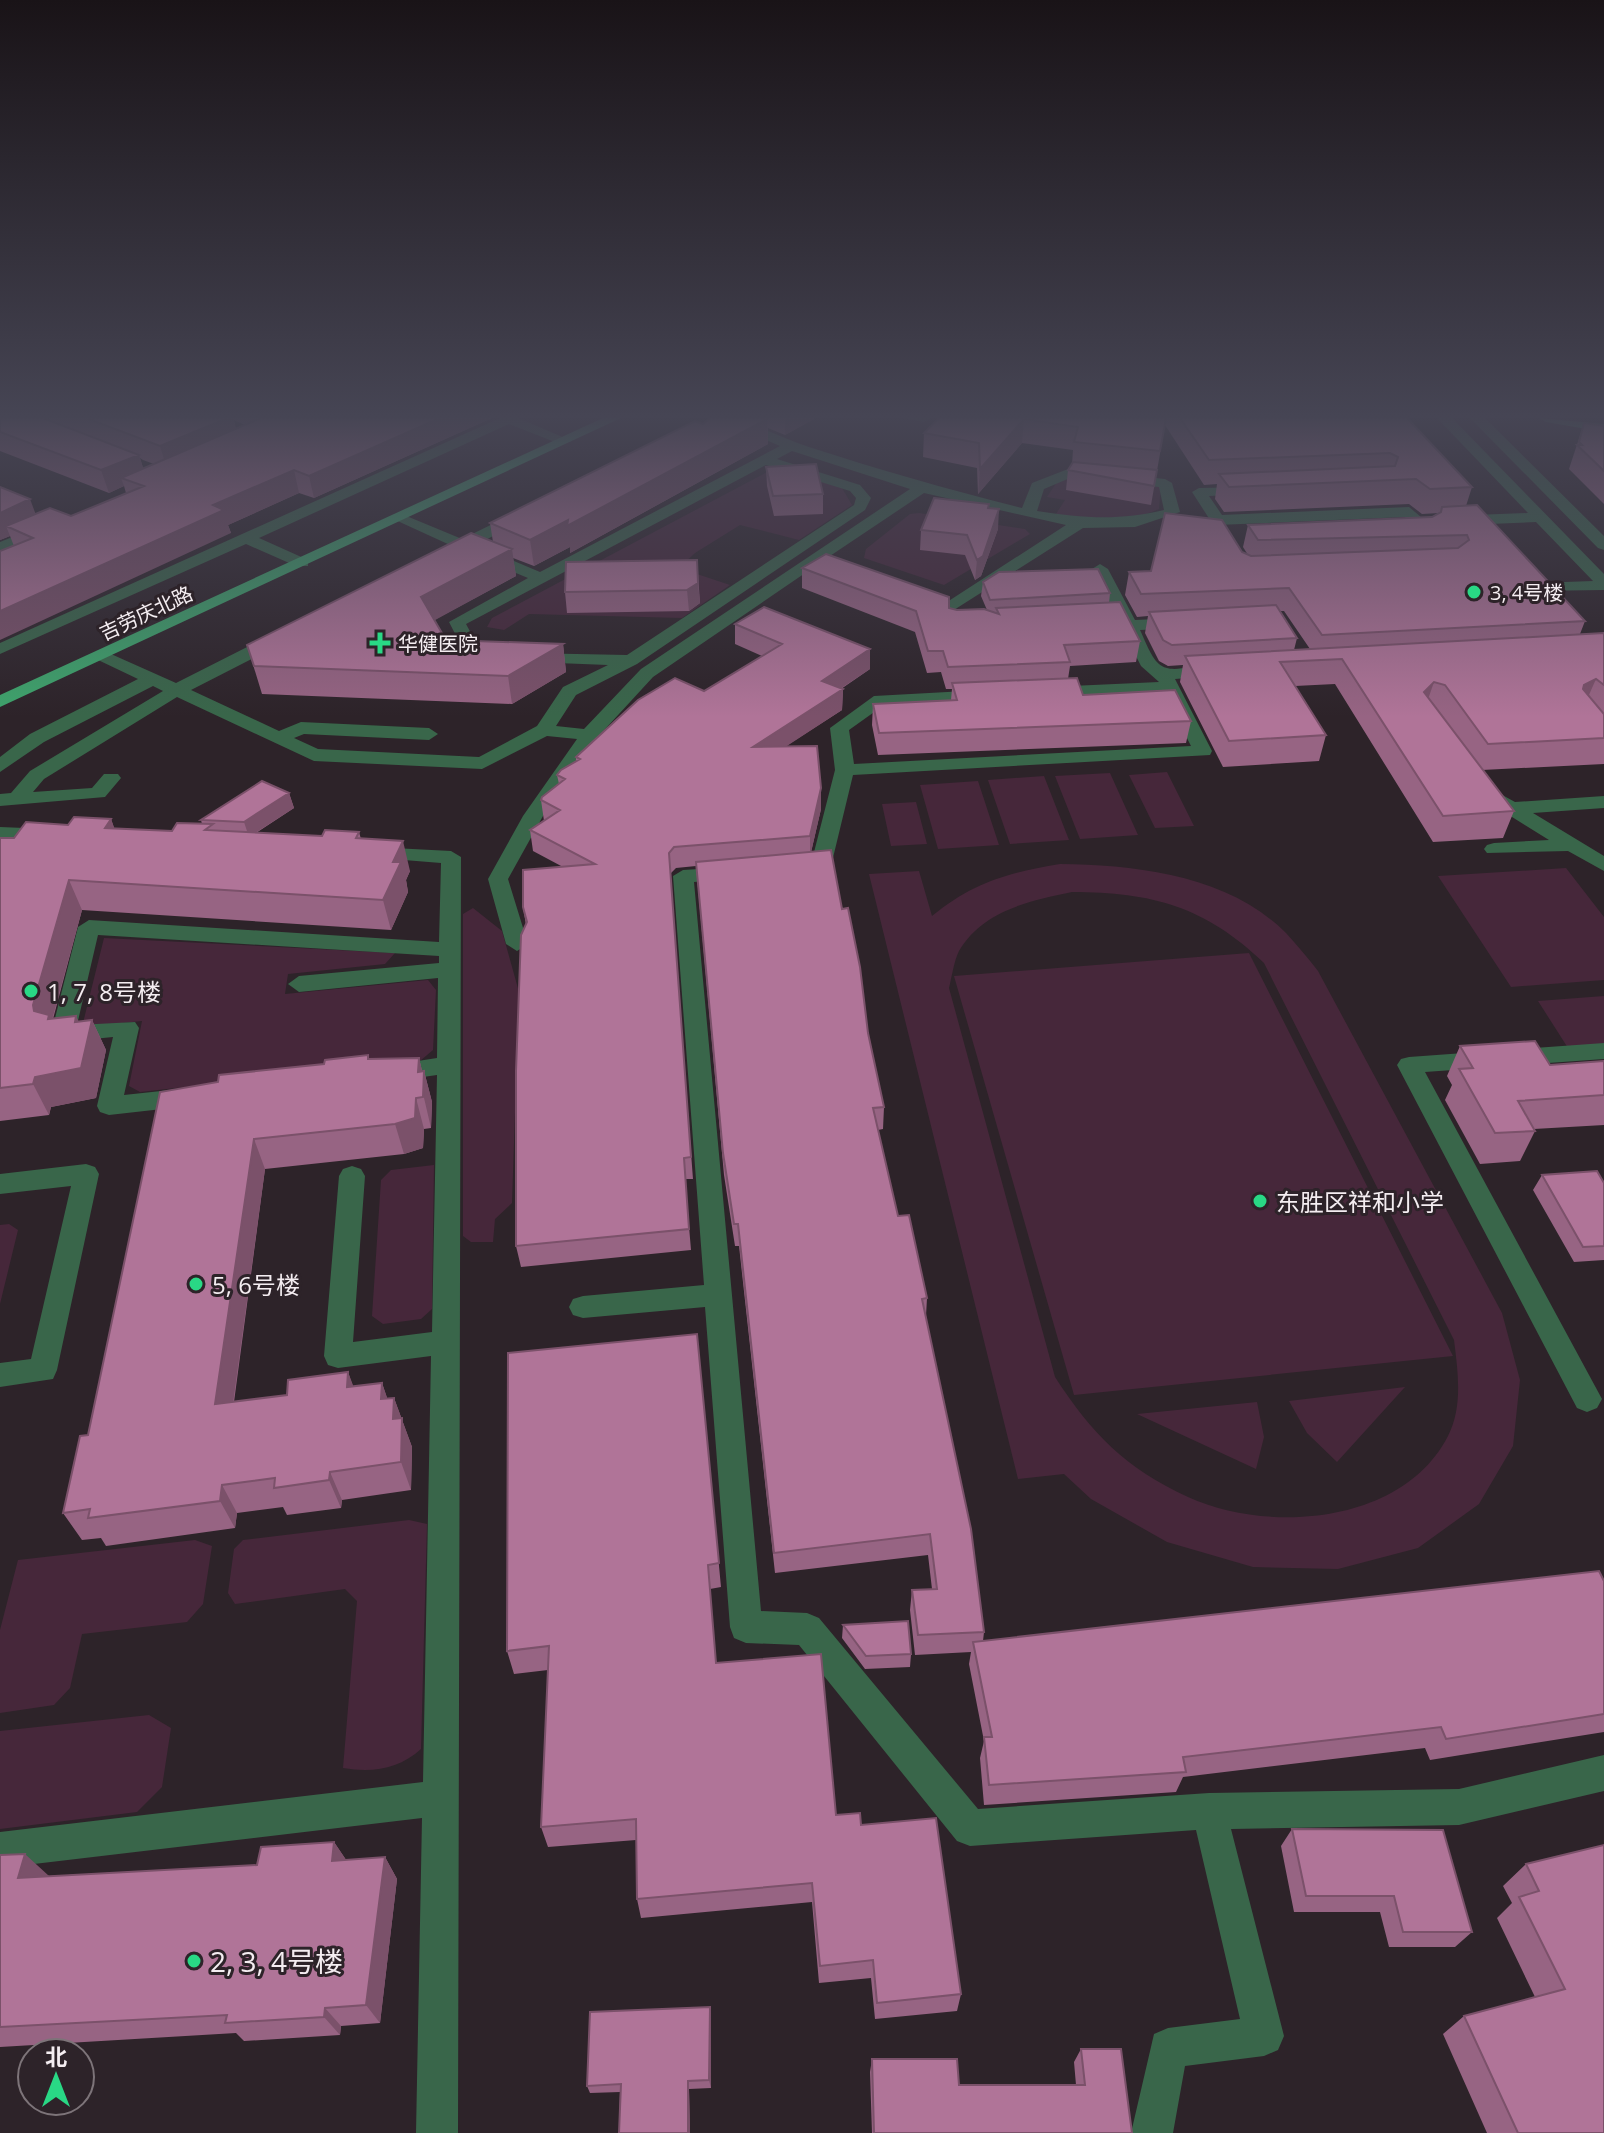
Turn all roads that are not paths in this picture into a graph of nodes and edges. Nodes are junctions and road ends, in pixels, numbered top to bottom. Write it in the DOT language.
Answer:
graph roads {
  1 [pos="1540,517"];
  2 [pos="51,518"];
  3 [pos="291,518"];
  4 [pos="399,518"];
  5 [pos="517,518"];
  6 [pos="656,518"];
  7 [pos="844,518"];
  8 [pos="877,518"];
  9 [pos="1048,518"];
  10 [pos="1152,518"];
  11 [pos="1215,518"];
  12 [pos="1276,518"];
  13 [pos="1410,518"];
  14 [pos="1528,518"];
  15 [pos="1577,518"];
  16 [pos="1475,520"];
  17 [pos="1080,523"];
  18 [pos="246,538"];
  19 [pos="1496,542"];
  20 [pos="463,545"];
  21 [pos="1604,545"];
  22 [pos="0,548"];
  23 [pos="436,559"];
  24 [pos="812,561"];
  25 [pos="302,563"];
  26 [pos="1100,569"];
  27 [pos="856,577"];
  28 [pos="541,578"];
  29 [pos="1604,584"];
  30 [pos="901,594"];
  31 [pos="1556,608"];
  32 [pos="1121,619"];
  33 [pos="1203,621"];
  34 [pos="300,628"];
  35 [pos="0,649"];
  36 [pos="102,655"];
  37 [pos="631,660"];
  38 [pos="1237,670"];
  39 [pos="152,679"];
  40 [pos="1167,680"];
  41 [pos="177,690"];
  42 [pos="1033,693"];
  43 [pos="1002,695"];
  44 [pos="0,702"];
  45 [pos="544,730"];
  46 [pos="429,734"];
  47 [pos="589,735"];
  48 [pos="279,738"];
  49 [pos="0,766"];
  50 [pos="845,770"];
  51 [pos="1469,775"];
  52 [pos="111,778"];
  53 [pos="8,799"];
  54 [pos="1604,802"];
  55 [pos="1512,808"];
  56 [pos="0,833"];
  57 [pos="78,837"];
  58 [pos="1574,845"];
  59 [pos="1494,849"];
  60 [pos="342,851"];
  61 [pos="1604,865"];
  62 [pos="517,944"];
  63 [pos="452,959"];
  64 [pos="299,984"];
  65 [pos="1604,1051"];
  66 [pos="449,1065"];
  67 [pos="372,1075"];
  68 [pos="218,1093"];
  69 [pos="352,1176"];
  70 [pos="0,1184"];
  71 [pos="718,1295"];
  72 [pos="583,1307"];
  73 [pos="446,1342"];
  74 [pos="0,1375"];
  75 [pos="1587,1399"];
  76 [pos="1604,1773"];
  77 [pos="441,1798"];
  78 [pos="1209,1811"];
  79 [pos="0,1850"];
  80 [pos="437,2133"];
  81 [pos="1152,2133"];
  1 -- 29 [label="street"];
  2 -- 22 [label="street"];
  3 -- 18 [label="street"];
  4 -- 20 [label="street"];
  4 -- 25 [label="main road, 吉劳庆北路"];
  5 -- 20 [label="street"];
  6 -- 28 [label="street"];
  7 -- 37 [label="street"];
  8 -- 24 [label="street"];
  9 -- 17 [label="street"];
  10 -- 17 [label="street"];
  11 -- 12 [label="street"];
  13 -- 16 [label="street"];
  14 -- 16 [label="street"];
  15 -- 21 [label="street"];
  16 -- 19 [label="street"];
  17 -- 30 [label="street"];
  18 -- 25 [label="street"];
  18 -- 35 [label="street"];
  20 -- 23 [label="street"];
  20 -- 28 [label="street"];
  24 -- 27 [label="street"];
  24 -- 47 [label="street"];
  25 -- 36 [label="main road, 吉劳庆北路"];
  26 -- 32 [label="street"];
  28 -- 37 [label="street"];
  29 -- 31 [label="street"];
  32 -- 33 [label="street"];
  32 -- 40 [label="street"];
  34 -- 41 [label="street"];
  36 -- 39 [label="street"];
  36 -- 44 [label="main road, 吉劳庆北路"];
  37 -- 45 [label="street"];
  38 -- 40 [label="street"];
  39 -- 41 [label="street"];
  39 -- 49 [label="street"];
  40 -- 42 [label="street"];
  40 -- 50 [label="street"];
  41 -- 48 [label="street"];
  41 -- 53 [label="street"];
  43 -- 50 [label="street"];
  45 -- 47 [label="street"];
  45 -- 48 [label="street"];
  46 -- 48 [label="street"];
  47 -- 62 [label="street"];
  50 -- 71 [label="street"];
  51 -- 55 [label="street"];
  52 -- 53 [label="street"];
  54 -- 55 [label="street"];
  55 -- 58 [label="street"];
  56 -- 57 [label="street"];
  58 -- 59 [label="street"];
  58 -- 61 [label="street"];
  60 -- 63 [label="street"];
  63 -- 64 [label="street"];
  63 -- 66 [label="street"];
  63 -- 68 [label="street"];
  65 -- 75 [label="street"];
  66 -- 67 [label="street"];
  66 -- 73 [label="street"];
  69 -- 73 [label="street"];
  70 -- 74 [label="street"];
  71 -- 72 [label="street"];
  71 -- 78 [label="street"];
  73 -- 77 [label="street"];
  76 -- 78 [label="street"];
  77 -- 79 [label="street"];
  77 -- 80 [label="street"];
  78 -- 81 [label="street"];
}
